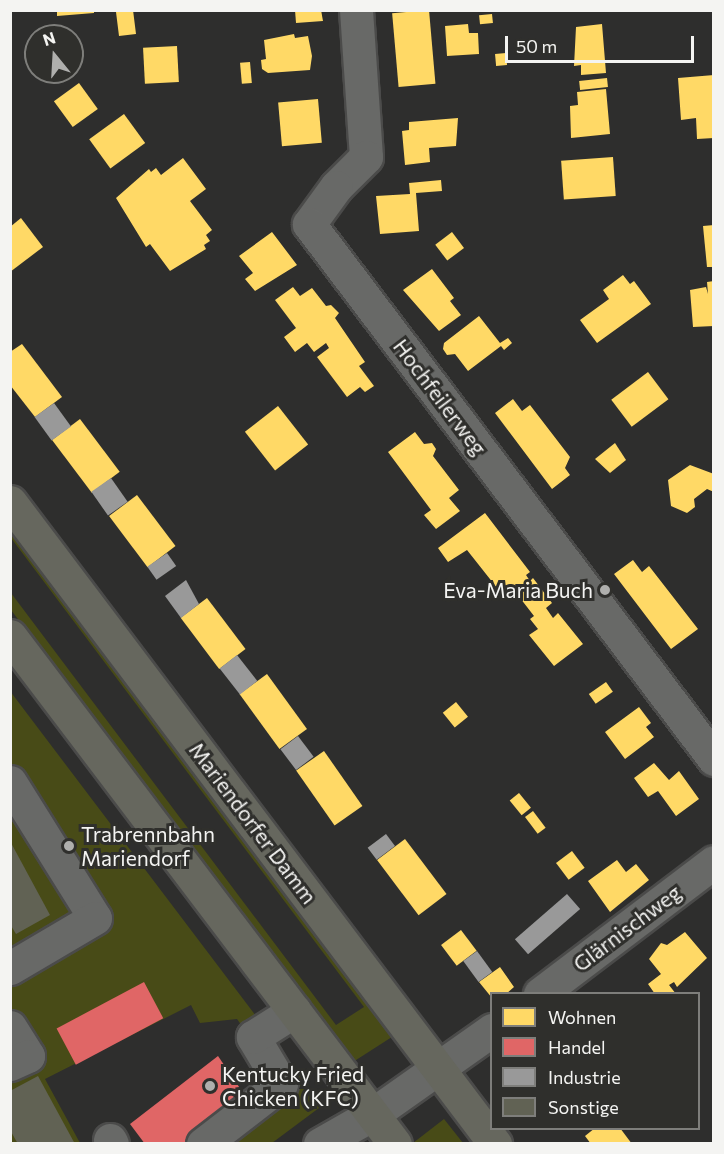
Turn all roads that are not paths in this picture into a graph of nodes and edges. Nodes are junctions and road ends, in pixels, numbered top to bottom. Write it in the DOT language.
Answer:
graph roads {
  1 [pos="356,10"];
  2 [pos="10,502"];
  3 [pos="10,636"];
  4 [pos="714,759"];
  5 [pos="10,783"];
  6 [pos="714,862"];
  7 [pos="10,968"];
  8 [pos="541,992"];
  9 [pos="294,1011"];
  10 [pos="10,1027"];
  11 [pos="490,1032"];
  12 [pos="10,1064"];
  13 [pos="439,1070"];
  14 [pos="373,1114"];
  15 [pos="203,1143"];
  16 [pos="320,1143"];
  17 [pos="395,1143"];
  18 [pos="495,1143"];
  1 -- 4 [label="street, Hochfeilerweg"];
  2 -- 13 [label="main road, Mariendorfer Damm"];
  3 -- 9 [label="main road"];
  5 -- 7 [label="street"];
  6 -- 8 [label="street, Glärnischweg"];
  9 -- 14 [label="main road"];
  9 -- 15 [label="street"];
  10 -- 12 [label="street"];
  11 -- 13 [label="street"];
  13 -- 14 [label="street"];
  13 -- 18 [label="main road, Mariendorfer Damm"];
  14 -- 16 [label="street"];
  14 -- 17 [label="main road"];
}
